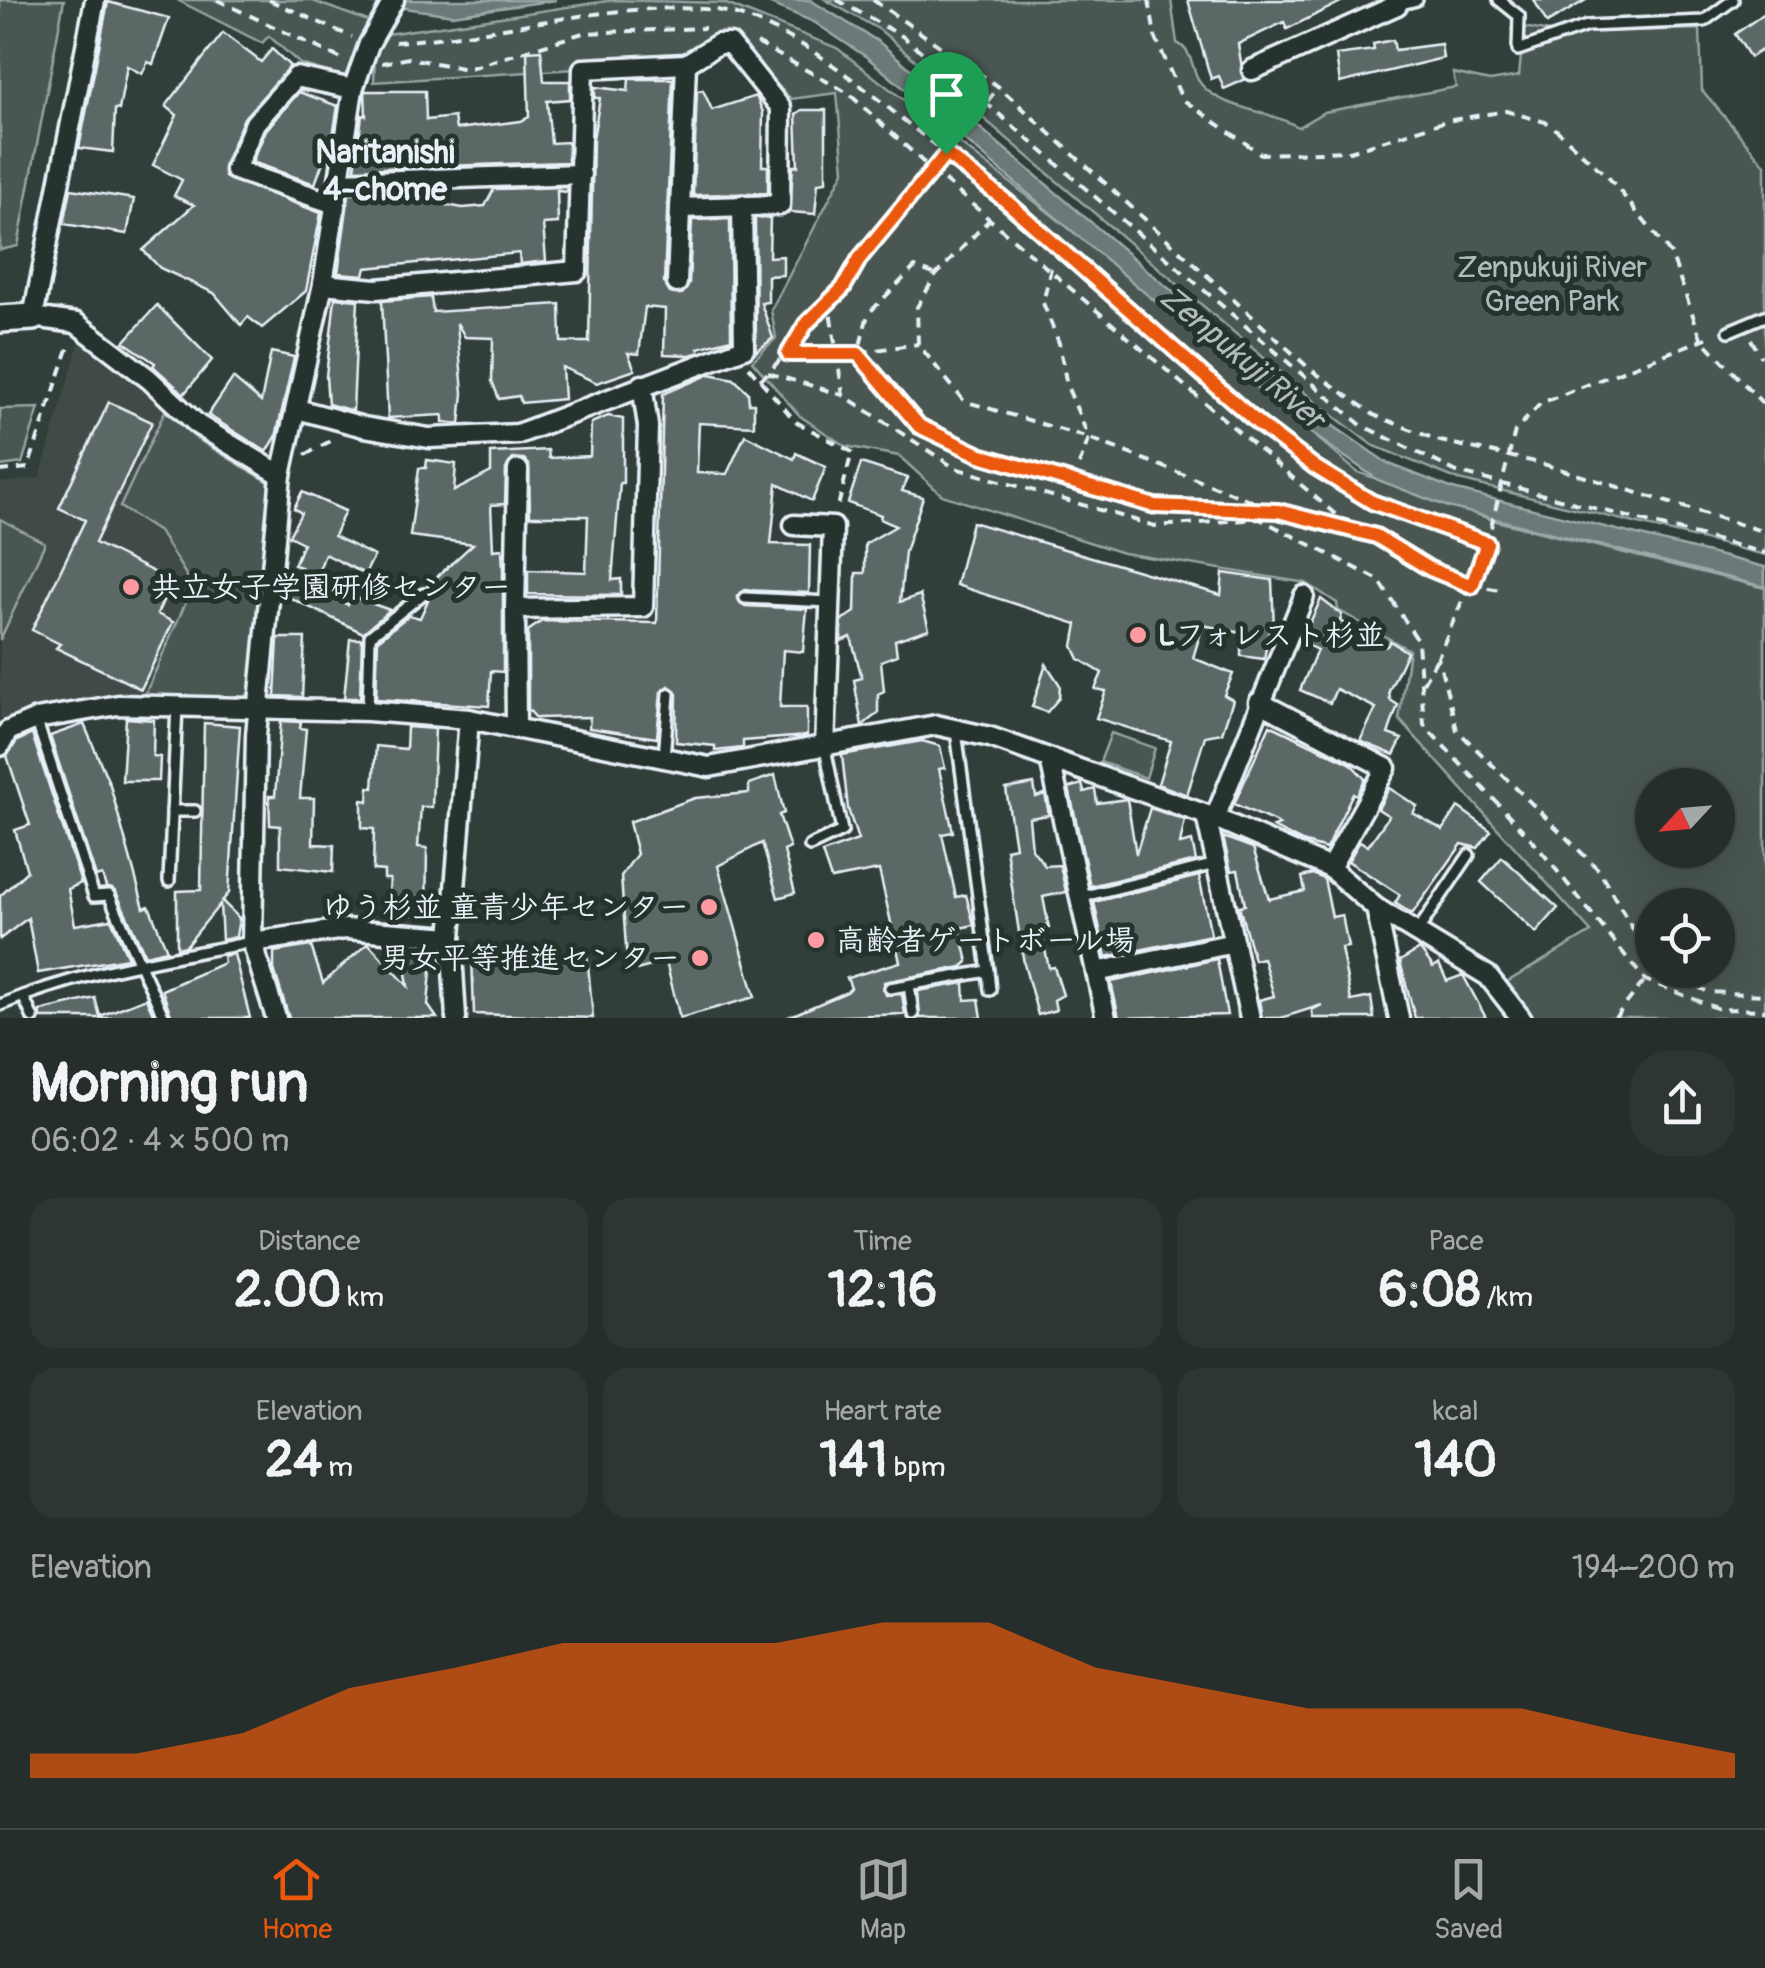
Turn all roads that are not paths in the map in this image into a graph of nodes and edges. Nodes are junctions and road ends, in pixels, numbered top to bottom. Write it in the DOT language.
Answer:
graph roads {
  1 [pos="94,0"];
  2 [pos="394,0"];
  3 [pos="1416,0"];
  4 [pos="1499,0"];
  5 [pos="1734,0"];
  6 [pos="1396,2"];
  7 [pos="686,64"];
  8 [pos="1252,70"];
  9 [pos="353,89"];
  10 [pos="581,174"];
  11 [pos="340,182"];
  12 [pos="336,204"];
  13 [pos="742,206"];
  14 [pos="680,208"];
  15 [pos="324,284"];
  16 [pos="677,284"];
  17 [pos="1765,316"];
  18 [pos="33,317"];
  19 [pos="0,319"];
  20 [pos="1728,330"];
  21 [pos="642,386"];
  22 [pos="297,409"];
  23 [pos="518,470"];
  24 [pos="281,476"];
  25 [pos="794,525"];
  26 [pos="423,594"];
  27 [pos="1304,596"];
  28 [pos="744,598"];
  29 [pos="830,602"];
  30 [pos="516,609"];
  31 [pos="669,694"];
  32 [pos="1259,702"];
  33 [pos="177,706"];
  34 [pos="258,709"];
  35 [pos="368,712"];
  36 [pos="469,718"];
  37 [pos="36,719"];
  38 [pos="516,728"];
  39 [pos="956,730"];
  40 [pos="3,735"];
  41 [pos="825,748"];
  42 [pos="664,758"];
  43 [pos="1050,759"];
  44 [pos="172,811"];
  45 [pos="195,811"];
  46 [pos="1211,816"];
  47 [pos="810,846"];
  48 [pos="1469,854"];
  49 [pos="1216,864"];
  50 [pos="1330,868"];
  51 [pos="169,882"];
  52 [pos="1080,897"];
  53 [pos="1376,908"];
  54 [pos="1417,932"];
  55 [pos="451,936"];
  56 [pos="252,942"];
  57 [pos="1234,943"];
  58 [pos="141,964"];
  59 [pos="988,972"];
  60 [pos="1096,972"];
  61 [pos="909,985"];
  62 [pos="890,988"];
  63 [pos="990,990"];
  64 [pos="22,996"];
  65 [pos="0,1005"];
  66 [pos="913,1014"];
  67 [pos="33,1018"];
  68 [pos="164,1018"];
  69 [pos="276,1018"];
  70 [pos="456,1018"];
  71 [pos="1106,1018"];
  72 [pos="1250,1018"];
  73 [pos="1398,1018"];
  74 [pos="1521,1018"];
  1 -- 18 [label="street"];
  2 -- 9 [label="street"];
  3 -- 6 [label="lane"];
  4 -- 5 [label="lane"];
  6 -- 8 [label="street"];
  7 -- 10 [label="street"];
  7 -- 13 [label="street"];
  7 -- 14 [label="street"];
  9 -- 11 [label="street"];
  9 -- 12 [label="street"];
  10 -- 11 [label="street"];
  10 -- 15 [label="street"];
  11 -- 12 [label="street"];
  12 -- 15 [label="street"];
  13 -- 14 [label="street"];
  13 -- 21 [label="street"];
  14 -- 16 [label="street"];
  15 -- 22 [label="street"];
  17 -- 20 [label="lane"];
  18 -- 19 [label="street"];
  18 -- 24 [label="street"];
  21 -- 22 [label="street"];
  21 -- 30 [label="street"];
  22 -- 24 [label="street"];
  23 -- 30 [label="street"];
  24 -- 34 [label="street"];
  25 -- 29 [label="street"];
  26 -- 35 [label="lane"];
  27 -- 32 [label="street"];
  28 -- 29 [label="lane"];
  29 -- 41 [label="street"];
  30 -- 38 [label="street"];
  31 -- 42 [label="lane"];
  32 -- 46 [label="street"];
  32 -- 50 [label="street"];
  33 -- 34 [label="street"];
  33 -- 37 [label="street"];
  33 -- 44 [label="lane"];
  34 -- 35 [label="street"];
  34 -- 56 [label="street"];
  35 -- 36 [label="street"];
  36 -- 38 [label="street"];
  36 -- 55 [label="street"];
  37 -- 40 [label="street"];
  37 -- 58 [label="lane"];
  38 -- 42 [label="street"];
  39 -- 41 [label="street"];
  39 -- 43 [label="street"];
  39 -- 59 [label="lane"];
  41 -- 42 [label="street"];
  41 -- 47 [label="lane"];
  43 -- 46 [label="street"];
  43 -- 52 [label="street"];
  44 -- 45 [label="lane"];
  44 -- 51 [label="lane"];
  46 -- 49 [label="street"];
  46 -- 50 [label="street"];
  48 -- 54 [label="lane"];
  49 -- 52 [label="lane"];
  49 -- 57 [label="street"];
  50 -- 53 [label="street"];
  52 -- 60 [label="street"];
  53 -- 54 [label="street"];
  53 -- 73 [label="street"];
  54 -- 74 [label="street"];
  55 -- 56 [label="street"];
  55 -- 70 [label="street"];
  56 -- 58 [label="lane"];
  56 -- 69 [label="street"];
  57 -- 60 [label="street"];
  57 -- 72 [label="street"];
  58 -- 64 [label="lane"];
  58 -- 68 [label="lane"];
  59 -- 61 [label="lane"];
  59 -- 63 [label="lane"];
  60 -- 71 [label="street"];
  61 -- 62 [label="lane"];
  61 -- 66 [label="lane"];
  64 -- 65 [label="lane"];
  64 -- 67 [label="lane"];
}
